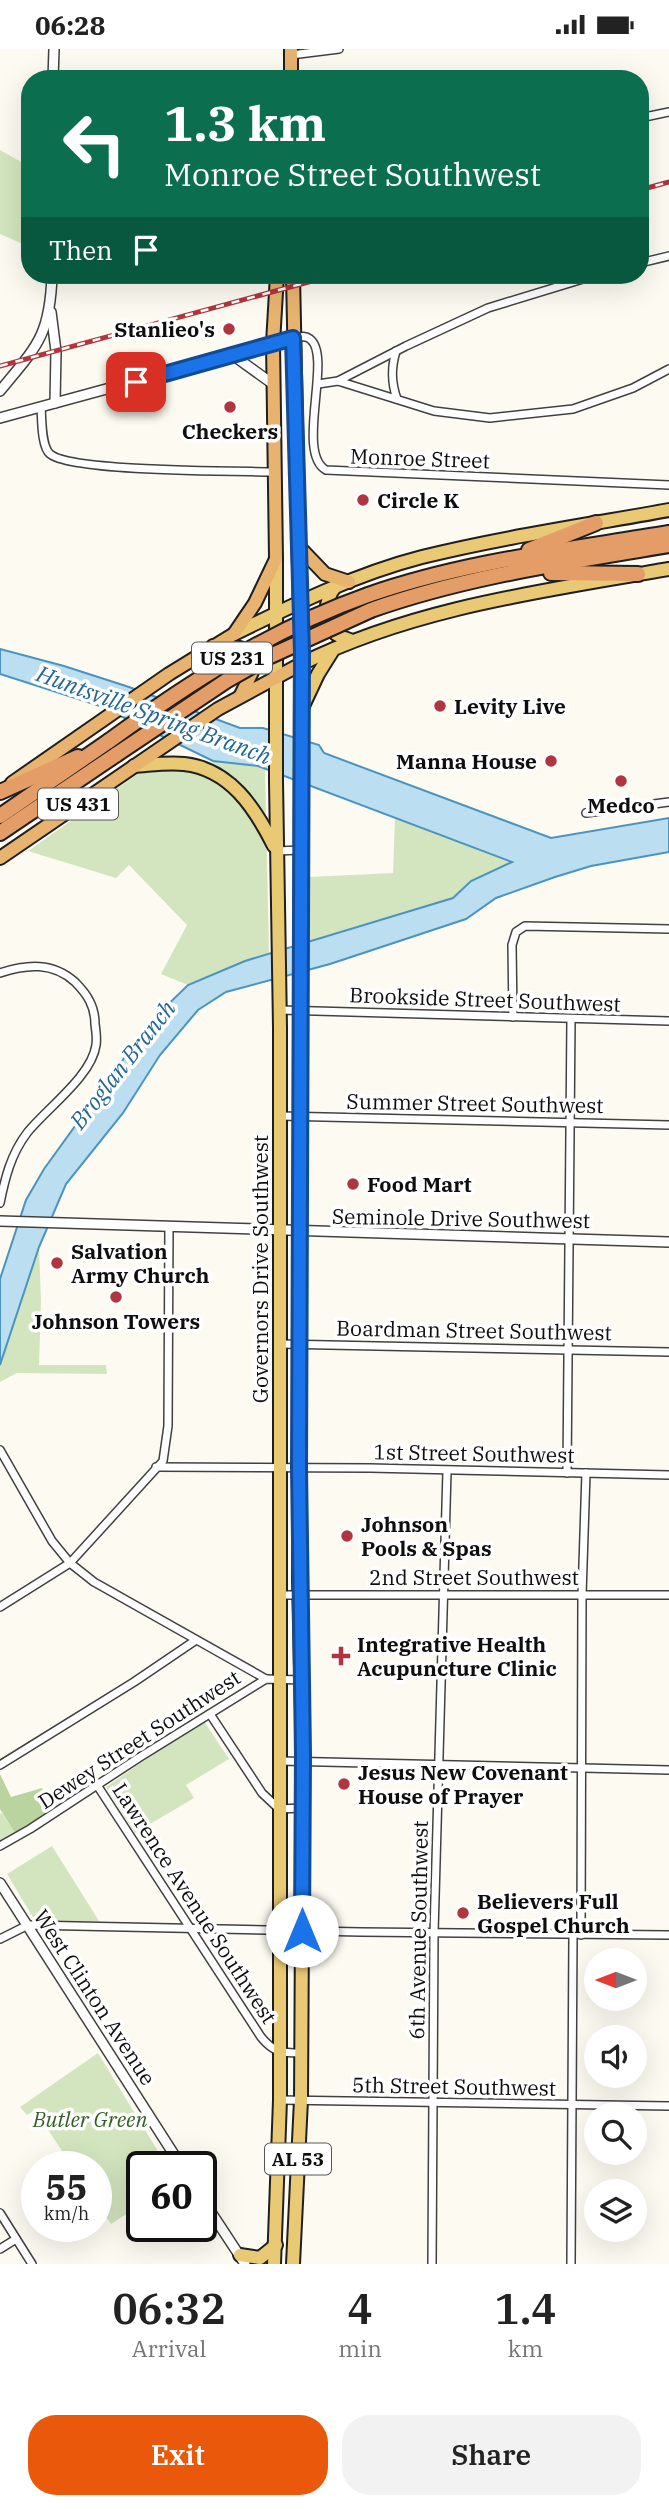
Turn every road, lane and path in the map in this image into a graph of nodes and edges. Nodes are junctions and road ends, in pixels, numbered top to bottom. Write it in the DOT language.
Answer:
graph roads {
  1 [pos="54,49"];
  2 [pos="339,49"];
  3 [pos="291,52"];
  4 [pos="53,70"];
  5 [pos="290,70"];
  6 [pos="669,112"];
  7 [pos="649,116"];
  8 [pos="669,256"];
  9 [pos="649,261"];
  10 [pos="52,284"];
  11 [pos="276,284"];
  12 [pos="293,284"];
  13 [pos="567,284"];
  14 [pos="51,307"];
  15 [pos="293,338"];
  16 [pos="273,342"];
  17 [pos="396,352"];
  18 [pos="234,356"];
  19 [pos="669,369"];
  20 [pos="338,381"];
  21 [pos="273,384"];
  22 [pos="317,384"];
  23 [pos="0,391"];
  24 [pos="397,399"];
  25 [pos="55,403"];
  26 [pos="41,407"];
  27 [pos="0,418"];
  28 [pos="275,472"];
  29 [pos="669,485"];
  30 [pos="669,510"];
  31 [pos="596,523"];
  32 [pos="669,533"];
  33 [pos="669,545"];
  34 [pos="300,549"];
  35 [pos="276,559"];
  36 [pos="499,561"];
  37 [pos="669,569"];
  38 [pos="508,574"];
  39 [pos="638,574"];
  40 [pos="349,582"];
  41 [pos="335,587"];
  42 [pos="301,600"];
  43 [pos="369,603"];
  44 [pos="277,613"];
  45 [pos="234,634"];
  46 [pos="352,641"];
  47 [pos="212,646"];
  48 [pos="335,647"];
  49 [pos="301,664"];
  50 [pos="275,676"];
  51 [pos="239,698"];
  52 [pos="300,713"];
  53 [pos="109,747"];
  54 [pos="134,766"];
  55 [pos="0,792"];
  56 [pos="669,802"];
  57 [pos="586,813"];
  58 [pos="0,816"];
  59 [pos="0,833"];
  60 [pos="300,850"];
  61 [pos="277,851"];
  62 [pos="0,857"];
  63 [pos="669,929"];
  64 [pos="0,973"];
  65 [pos="280,1010"];
  66 [pos="301,1011"];
  67 [pos="513,1017"];
  68 [pos="571,1019"];
  69 [pos="669,1021"];
  70 [pos="280,1116"];
  71 [pos="301,1117"];
  72 [pos="570,1121"];
  73 [pos="669,1125"];
  74 [pos="0,1203"];
  75 [pos="0,1221"];
  76 [pos="169,1226"];
  77 [pos="280,1231"];
  78 [pos="300,1232"];
  79 [pos="569,1238"];
  80 [pos="669,1242"];
  81 [pos="279,1344"];
  82 [pos="300,1344"];
  83 [pos="569,1350"];
  84 [pos="669,1352"];
  85 [pos="0,1450"];
  86 [pos="156,1467"];
  87 [pos="278,1468"];
  88 [pos="299,1468"];
  89 [pos="447,1471"];
  90 [pos="567,1473"];
  91 [pos="586,1473"];
  92 [pos="669,1475"];
  93 [pos="70,1563"];
  94 [pos="444,1594"];
  95 [pos="279,1595"];
  96 [pos="300,1595"];
  97 [pos="582,1595"];
  98 [pos="669,1595"];
  99 [pos="0,1607"];
  100 [pos="196,1640"];
  101 [pos="266,1679"];
  102 [pos="302,1680"];
  103 [pos="280,1681"];
  104 [pos="210,1714"];
  105 [pos="279,1761"];
  106 [pos="302,1761"];
  107 [pos="0,1765"];
  108 [pos="438,1765"];
  109 [pos="582,1769"];
  110 [pos="669,1770"];
  111 [pos="97,1786"];
  112 [pos="302,1808"];
  113 [pos="279,1809"];
  114 [pos="0,1846"];
  115 [pos="0,1883"];
  116 [pos="28,1925"];
  117 [pos="190,1929"];
  118 [pos="278,1931"];
  119 [pos="302,1931"];
  120 [pos="434,1933"];
  121 [pos="577,1935"];
  122 [pos="669,1935"];
  123 [pos="0,1939"];
  124 [pos="279,2053"];
  125 [pos="301,2053"];
  126 [pos="280,2100"];
  127 [pos="301,2100"];
  128 [pos="432,2103"];
  129 [pos="572,2105"];
  130 [pos="669,2106"];
  131 [pos="172,2151"];
  132 [pos="0,2213"];
  133 [pos="217,2221"];
  134 [pos="16,2239"];
  135 [pos="0,2249"];
  136 [pos="276,2257"];
  137 [pos="243,2260"];
  138 [pos="32,2264"];
  139 [pos="293,2264"];
  140 [pos="432,2264"];
  141 [pos="571,2264"];
  1 -- 4 [label="street"];
  2 -- 3 [label="street"];
  3 -- 5 [label="highway"];
  6 -- 7 [label="street"];
  8 -- 9 [label="street"];
  10 -- 14 [label="street"];
  11 -- 16 [label="highway, Governors Drive Southwest / US 431"];
  12 -- 15 [label="highway, Governors Drive Southwest"];
  13 -- 17 [label="street"];
  14 -- 23 [label="street"];
  14 -- 25 [label="street"];
  15 -- 16 [label="street"];
  15 -- 22 [label="street, Monroe Street"];
  15 -- 34 [label="highway, Governors Drive Southwest"];
  16 -- 18 [label="street"];
  16 -- 21 [label="highway, Governors Drive Southwest / US 431"];
  17 -- 20 [label="street"];
  17 -- 24 [label="street"];
  18 -- 21 [label="street"];
  18 -- 25 [label="street"];
  19 -- 24 [label="street"];
  20 -- 22 [label="street"];
  20 -- 24 [label="street"];
  21 -- 28 [label="highway, Governors Drive Southwest / US 431"];
  22 -- 29 [label="street, Monroe Street"];
  25 -- 26 [label="street"];
  26 -- 27 [label="street"];
  26 -- 28 [label="street"];
  28 -- 35 [label="highway, Governors Drive Southwest / US 431"];
  30 -- 31 [label="main road"];
  31 -- 36 [label="highway"];
  31 -- 40 [label="main road"];
  32 -- 36 [label="highway, US 231"];
  33 -- 38 [label="highway, US 231"];
  34 -- 40 [label="highway"];
  34 -- 42 [label="highway, Governors Drive Southwest"];
  35 -- 44 [label="main road, Governors Drive Southwest"];
  35 -- 45 [label="highway, US 431"];
  36 -- 43 [label="highway, US 231"];
  37 -- 39 [label="main road"];
  38 -- 39 [label="highway"];
  38 -- 43 [label="highway, US 231"];
  39 -- 46 [label="main road"];
  40 -- 41 [label="main road"];
  41 -- 42 [label="main road"];
  41 -- 46 [label="main road"];
  42 -- 44 [label="main road"];
  42 -- 49 [label="highway, Governors Drive Southwest"];
  43 -- 53 [label="highway, US 231, bridge"];
  44 -- 45 [label="main road"];
  44 -- 50 [label="main road, Governors Drive Southwest / AL 53"];
  45 -- 47 [label="highway, US 431"];
  46 -- 48 [label="main road"];
  47 -- 51 [label="highway"];
  47 -- 55 [label="highway, US 431"];
  48 -- 49 [label="main road"];
  48 -- 52 [label="main road"];
  49 -- 50 [label="highway, US 431"];
  49 -- 52 [label="main road, Governors Drive Southwest"];
  50 -- 51 [label="highway, US 431"];
  50 -- 61 [label="main road, Governors Drive Southwest / AL 53"];
  51 -- 54 [label="highway, US 431"];
  52 -- 60 [label="main road, Governors Drive Southwest / AL 53"];
  53 -- 55 [label="highway"];
  53 -- 58 [label="highway, US 231"];
  53 -- 59 [label="highway, US 231"];
  54 -- 61 [label="main road"];
  54 -- 62 [label="highway, US 431"];
  56 -- 57 [label="street"];
  60 -- 61 [label="street"];
  60 -- 66 [label="main road, Governors Drive Southwest / AL 53"];
  61 -- 65 [label="main road, Governors Drive Southwest / AL 53"];
  63 -- 67 [label="street"];
  64 -- 74 [label="street"];
  65 -- 66 [label="street, Brookside Street Southwest"];
  65 -- 70 [label="main road, Governors Drive Southwest / AL 53"];
  66 -- 67 [label="street, Brookside Street Southwest"];
  66 -- 71 [label="main road, Governors Drive Southwest / AL 53"];
  67 -- 68 [label="street, Brookside Street Southwest"];
  68 -- 69 [label="street, Brookside Street Southwest"];
  68 -- 72 [label="street"];
  70 -- 71 [label="street, Summer Street Southwest"];
  70 -- 77 [label="main road, Governors Drive Southwest / AL 53"];
  71 -- 72 [label="street, Summer Street Southwest"];
  71 -- 78 [label="main road, Governors Drive Southwest / AL 53"];
  72 -- 73 [label="street, Summer Street Southwest"];
  72 -- 79 [label="street"];
  75 -- 76 [label="street, Seminole Drive Southwest"];
  76 -- 77 [label="street, Seminole Drive Southwest"];
  76 -- 86 [label="street"];
  77 -- 78 [label="street, Seminole Drive Southwest"];
  77 -- 81 [label="main road, Governors Drive Southwest / AL 53"];
  78 -- 79 [label="street, Seminole Drive Southwest"];
  78 -- 82 [label="main road, Governors Drive Southwest / AL 53"];
  79 -- 80 [label="street, Seminole Drive Southwest"];
  79 -- 83 [label="street"];
  81 -- 82 [label="street, Boardman Street Southwest"];
  81 -- 87 [label="main road, Governors Drive Southwest / AL 53"];
  82 -- 83 [label="street, Boardman Street Southwest"];
  82 -- 88 [label="main road, Governors Drive Southwest / AL 53"];
  83 -- 84 [label="street, Boardman Street Southwest"];
  83 -- 90 [label="street"];
  85 -- 93 [label="street"];
  86 -- 87 [label="street, 1st Street Southwest"];
  86 -- 93 [label="street"];
  87 -- 88 [label="street, 1st Street Southwest"];
  87 -- 95 [label="main road, Governors Drive Southwest / AL 53"];
  88 -- 89 [label="street, 1st Street Southwest"];
  88 -- 96 [label="main road, Governors Drive Southwest / AL 53"];
  89 -- 90 [label="street, 1st Street Southwest"];
  89 -- 94 [label="street, 6th Avenue Southwest"];
  90 -- 91 [label="street, 1st Street Southwest"];
  91 -- 92 [label="street, 1st Street Southwest"];
  91 -- 97 [label="street"];
  93 -- 99 [label="street"];
  93 -- 100 [label="street"];
  94 -- 96 [label="street, 2nd Street Southwest"];
  94 -- 97 [label="street, 2nd Street Southwest"];
  94 -- 108 [label="street, 6th Avenue Southwest"];
  95 -- 96 [label="street, 2nd Street Southwest"];
  95 -- 103 [label="main road, Governors Drive Southwest / AL 53"];
  96 -- 102 [label="main road, Governors Drive Southwest / AL 53"];
  97 -- 98 [label="street, 2nd Street Southwest"];
  97 -- 109 [label="street"];
  100 -- 101 [label="street"];
  100 -- 107 [label="street"];
  101 -- 103 [label="street, Dewey Street Southwest"];
  101 -- 104 [label="street, Dewey Street Southwest"];
  102 -- 103 [label="street, Dewey Street Southwest"];
  102 -- 106 [label="main road, Governors Drive Southwest / AL 53"];
  103 -- 105 [label="main road, Governors Drive Southwest / AL 53"];
  104 -- 111 [label="street, Dewey Street Southwest"];
  104 -- 113 [label="street"];
  105 -- 106 [label="street"];
  105 -- 113 [label="main road, Governors Drive Southwest / AL 53"];
  106 -- 108 [label="street"];
  106 -- 112 [label="main road, Governors Drive Southwest / AL 53"];
  108 -- 109 [label="street"];
  108 -- 120 [label="street, 6th Avenue Southwest"];
  109 -- 110 [label="street"];
  109 -- 121 [label="street"];
  111 -- 114 [label="street, Dewey Street Southwest"];
  111 -- 117 [label="street, Lawrence Avenue Southwest"];
  112 -- 113 [label="street"];
  112 -- 119 [label="main road, Governors Drive Southwest / AL 53"];
  113 -- 118 [label="main road, Governors Drive Southwest / AL 53"];
  115 -- 116 [label="street, West Clinton Avenue"];
  116 -- 117 [label="street"];
  116 -- 123 [label="street"];
  116 -- 131 [label="street, West Clinton Avenue"];
  117 -- 118 [label="street"];
  117 -- 124 [label="street, Lawrence Avenue Southwest"];
  118 -- 119 [label="street"];
  118 -- 124 [label="main road, Governors Drive Southwest / AL 53"];
  119 -- 120 [label="street"];
  119 -- 125 [label="main road, Governors Drive Southwest / AL 53"];
  120 -- 121 [label="street"];
  120 -- 128 [label="street, 6th Avenue Southwest"];
  121 -- 122 [label="street"];
  121 -- 129 [label="street"];
  124 -- 125 [label="street, Lawrence Avenue Southwest"];
  124 -- 126 [label="main road, Governors Drive Southwest / AL 53"];
  125 -- 127 [label="main road, Governors Drive Southwest / AL 53"];
  126 -- 127 [label="street, 5th Street Southwest"];
  126 -- 136 [label="main road, Governors Drive Southwest / AL 53"];
  127 -- 128 [label="street, 5th Street Southwest"];
  127 -- 139 [label="main road, Governors Drive Southwest / AL 53"];
  128 -- 129 [label="street, 5th Street Southwest"];
  128 -- 140 [label="street, 6th Avenue Southwest"];
  129 -- 130 [label="street, 5th Street Southwest"];
  129 -- 141 [label="street"];
  132 -- 134 [label="street"];
  133 -- 137 [label="street"];
  134 -- 135 [label="street"];
  134 -- 138 [label="street"];
  136 -- 137 [label="main road"];
}
